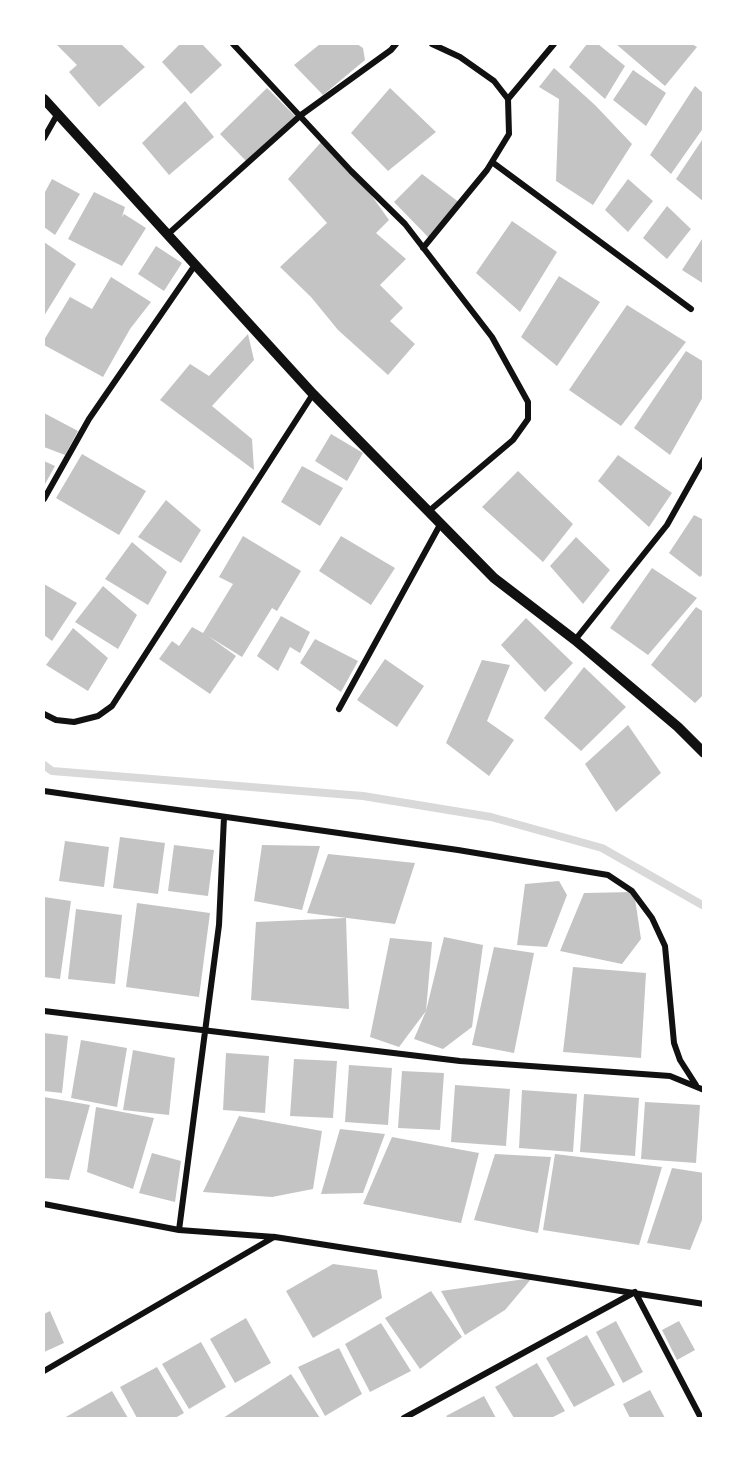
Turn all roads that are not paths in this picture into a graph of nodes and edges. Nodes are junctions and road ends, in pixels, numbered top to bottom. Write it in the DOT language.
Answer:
graph roads {
  1 [pos="233,44"];
  2 [pos="396,44"];
  3 [pos="432,44"];
  4 [pos="554,44"];
  5 [pos="44,99"];
  6 [pos="508,99"];
  7 [pos="57,115"];
  8 [pos="301,115"];
  9 [pos="44,138"];
  10 [pos="492,162"];
  11 [pos="167,235"];
  12 [pos="423,248"];
  13 [pos="195,265"];
  14 [pos="692,309"];
  15 [pos="313,394"];
  16 [pos="704,459"];
  17 [pos="44,499"];
  18 [pos="429,511"];
  19 [pos="441,523"];
  20 [pos="575,640"];
  21 [pos="339,709"];
  22 [pos="44,714"];
  23 [pos="704,753"];
  24 [pos="44,791"];
  25 [pos="224,817"];
  26 [pos="44,1011"];
  27 [pos="206,1031"];
  28 [pos="696,1085"];
  29 [pos="704,1090"];
  30 [pos="44,1204"];
  31 [pos="179,1230"];
  32 [pos="275,1237"];
  33 [pos="635,1292"];
  34 [pos="704,1304"];
  35 [pos="44,1371"];
  36 [pos="404,1419"];
  37 [pos="701,1419"];
  1 -- 8 [label="street"];
  2 -- 8 [label="street"];
  3 -- 6 [label="street"];
  4 -- 6 [label="street"];
  5 -- 7 [label="street"];
  6 -- 10 [label="street"];
  7 -- 9 [label="street"];
  7 -- 11 [label="street"];
  8 -- 11 [label="street"];
  8 -- 12 [label="street"];
  10 -- 12 [label="street"];
  10 -- 14 [label="street"];
  11 -- 13 [label="street"];
  12 -- 18 [label="street"];
  13 -- 15 [label="street"];
  13 -- 17 [label="street"];
  15 -- 18 [label="street"];
  15 -- 22 [label="street"];
  16 -- 20 [label="street"];
  18 -- 19 [label="street"];
  19 -- 20 [label="street"];
  19 -- 21 [label="street"];
  20 -- 23 [label="street"];
  24 -- 25 [label="street"];
  25 -- 27 [label="street"];
  25 -- 28 [label="street"];
  26 -- 27 [label="street"];
  27 -- 28 [label="street"];
  27 -- 31 [label="street"];
  28 -- 29 [label="street"];
  30 -- 31 [label="street"];
  31 -- 32 [label="street"];
  32 -- 33 [label="street"];
  32 -- 35 [label="street"];
  33 -- 34 [label="street"];
  33 -- 36 [label="street"];
  33 -- 37 [label="street"];
}
